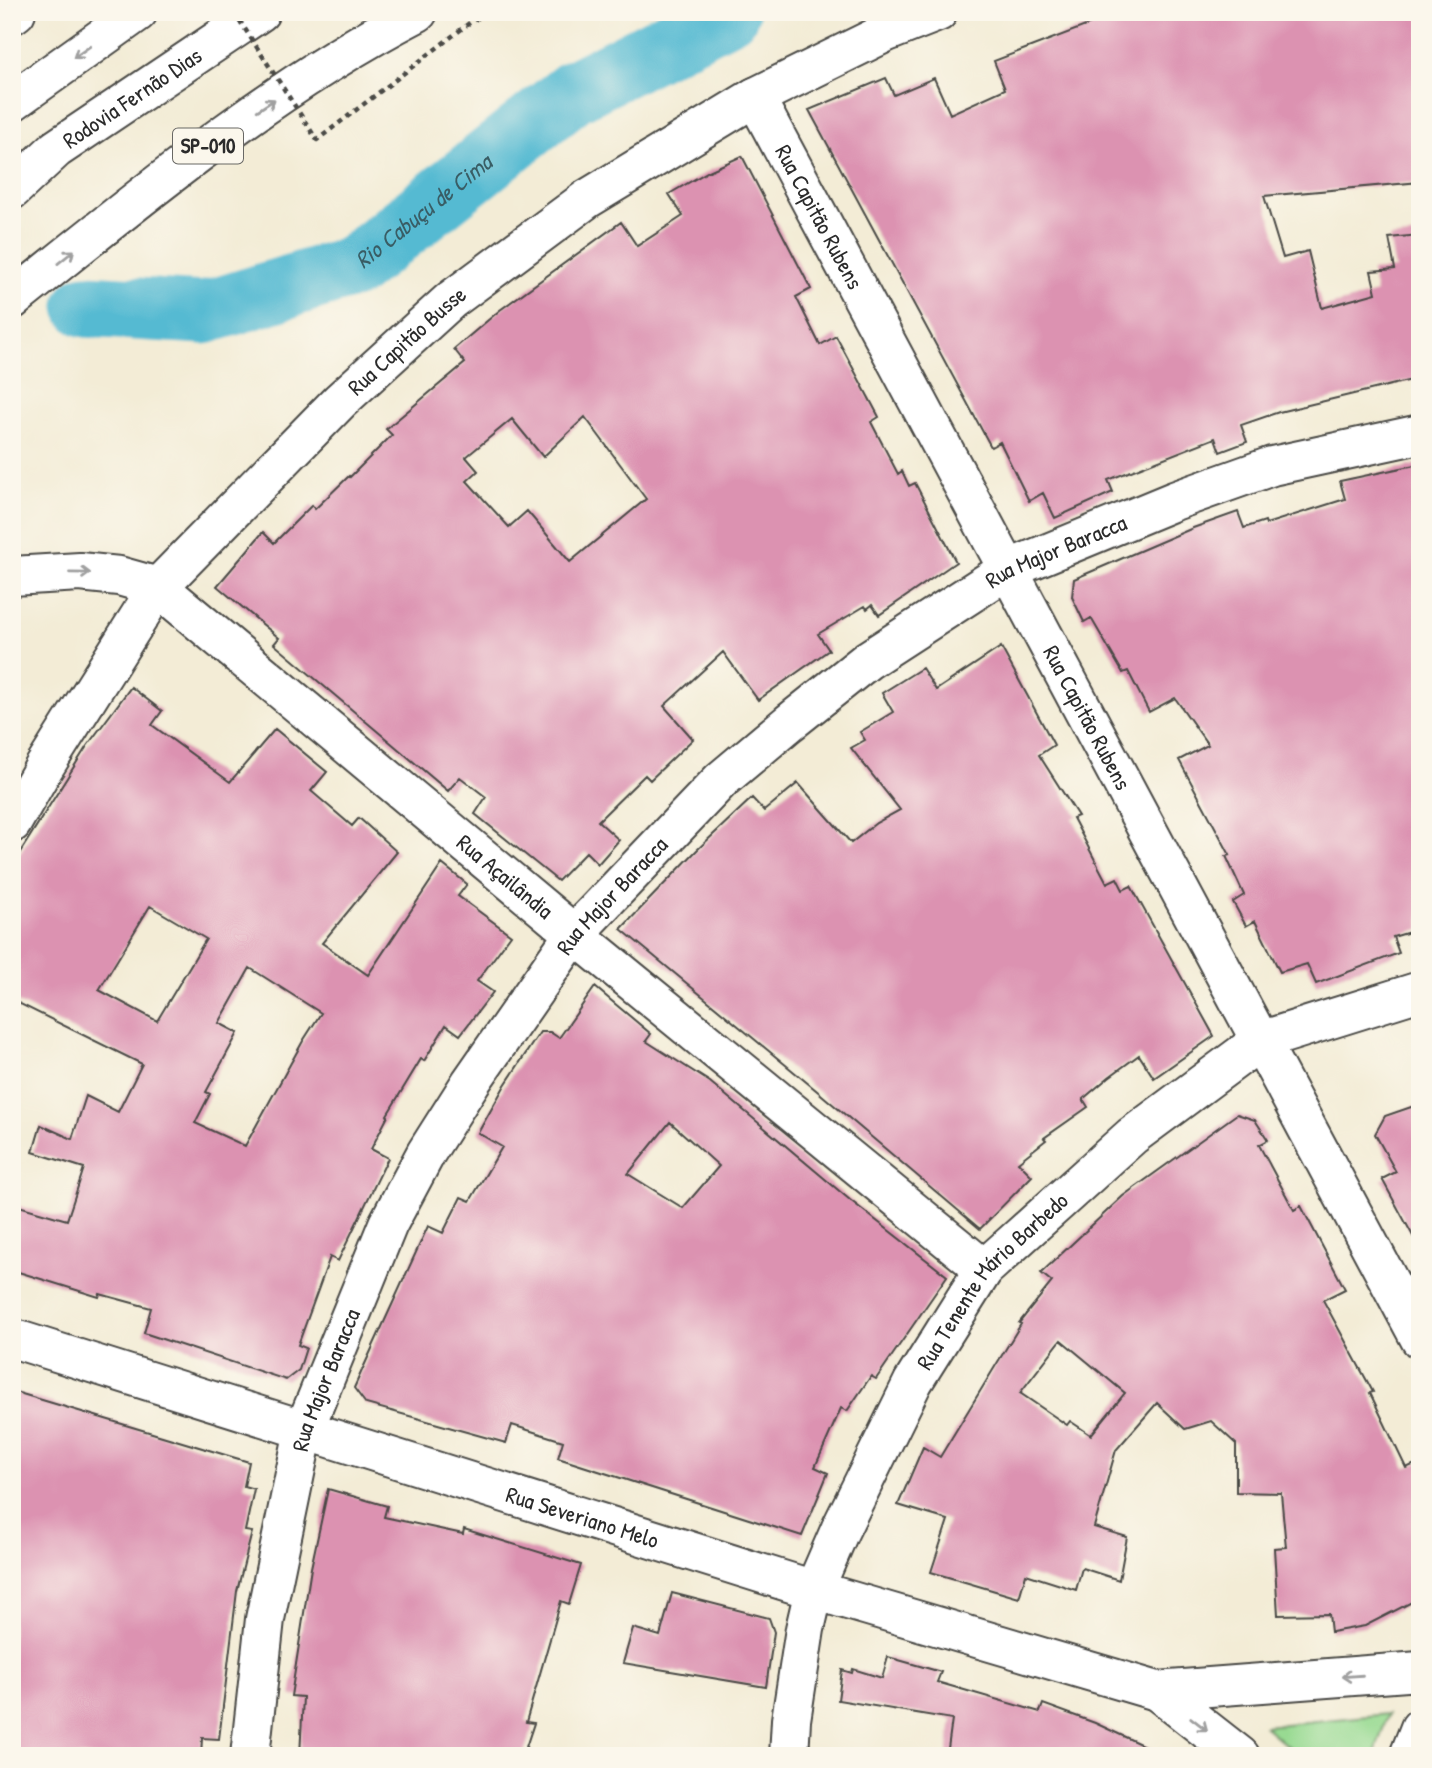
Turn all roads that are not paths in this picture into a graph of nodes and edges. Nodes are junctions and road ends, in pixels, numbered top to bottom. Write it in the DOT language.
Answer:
graph roads {
  1 [pos="138,12"];
  2 [pos="260,12"];
  3 [pos="418,12"];
  4 [pos="938,12"];
  5 [pos="755,97"];
  6 [pos="12,102"];
  7 [pos="12,190"];
  8 [pos="12,299"];
  9 [pos="1420,434"];
  10 [pos="1007,570"];
  11 [pos="12,576"];
  12 [pos="158,587"];
  13 [pos="12,823"];
  14 [pos="574,934"];
  15 [pos="1420,991"];
  16 [pos="1260,1041"];
  17 [pos="984,1269"];
  18 [pos="12,1338"];
  19 [pos="1420,1339"];
  20 [pos="304,1430"];
  21 [pos="814,1590"];
  22 [pos="1420,1671"];
  23 [pos="1157,1691"];
  24 [pos="1420,1728"];
  25 [pos="250,1756"];
  26 [pos="789,1756"];
  27 [pos="1240,1756"];
  28 [pos="1409,1756"];
  1 -- 6 [label="main road, one-way"];
  2 -- 7 [label="main road, Rodovia Fernão Dias"];
  8 -- 3 [label="main road, SP-010, one-way"];
  4 -- 5 [label="main road, Rua Capitão Busse"];
  5 -- 10 [label="main road, Rua Capitão Rubens"];
  5 -- 12 [label="main road, Rua Capitão Busse"];
  9 -- 10 [label="main road, Rua Major Baracca"];
  10 -- 14 [label="main road, Rua Major Baracca"];
  10 -- 16 [label="main road, Rua Capitão Rubens"];
  11 -- 12 [label="main road, one-way"];
  12 -- 13 [label="main road, Rua Capitão Busse"];
  12 -- 14 [label="main road, Rua Açailândia"];
  14 -- 17 [label="main road, Rua Açailândia"];
  14 -- 20 [label="main road, Rua Major Baracca"];
  15 -- 16 [label="main road, Rua Tenente Mário Barbedo"];
  16 -- 17 [label="main road, Rua Tenente Mário Barbedo"];
  16 -- 19 [label="main road, Rua Capitão Rubens"];
  17 -- 21 [label="main road, Rua Tenente Mário Barbedo"];
  18 -- 20 [label="main road, Rua Severiano Melo"];
  20 -- 21 [label="main road, Rua Severiano Melo"];
  20 -- 25 [label="main road, Rua Major Baracca"];
  21 -- 23 [label="main road, Rua Severiano Melo"];
  21 -- 26 [label="main road, Rua Tenente Mário Barbedo"];
  22 -- 23 [label="main road, one-way"];
  23 -- 27 [label="main road, one-way"];
  24 -- 28 [label="main road"];
}
